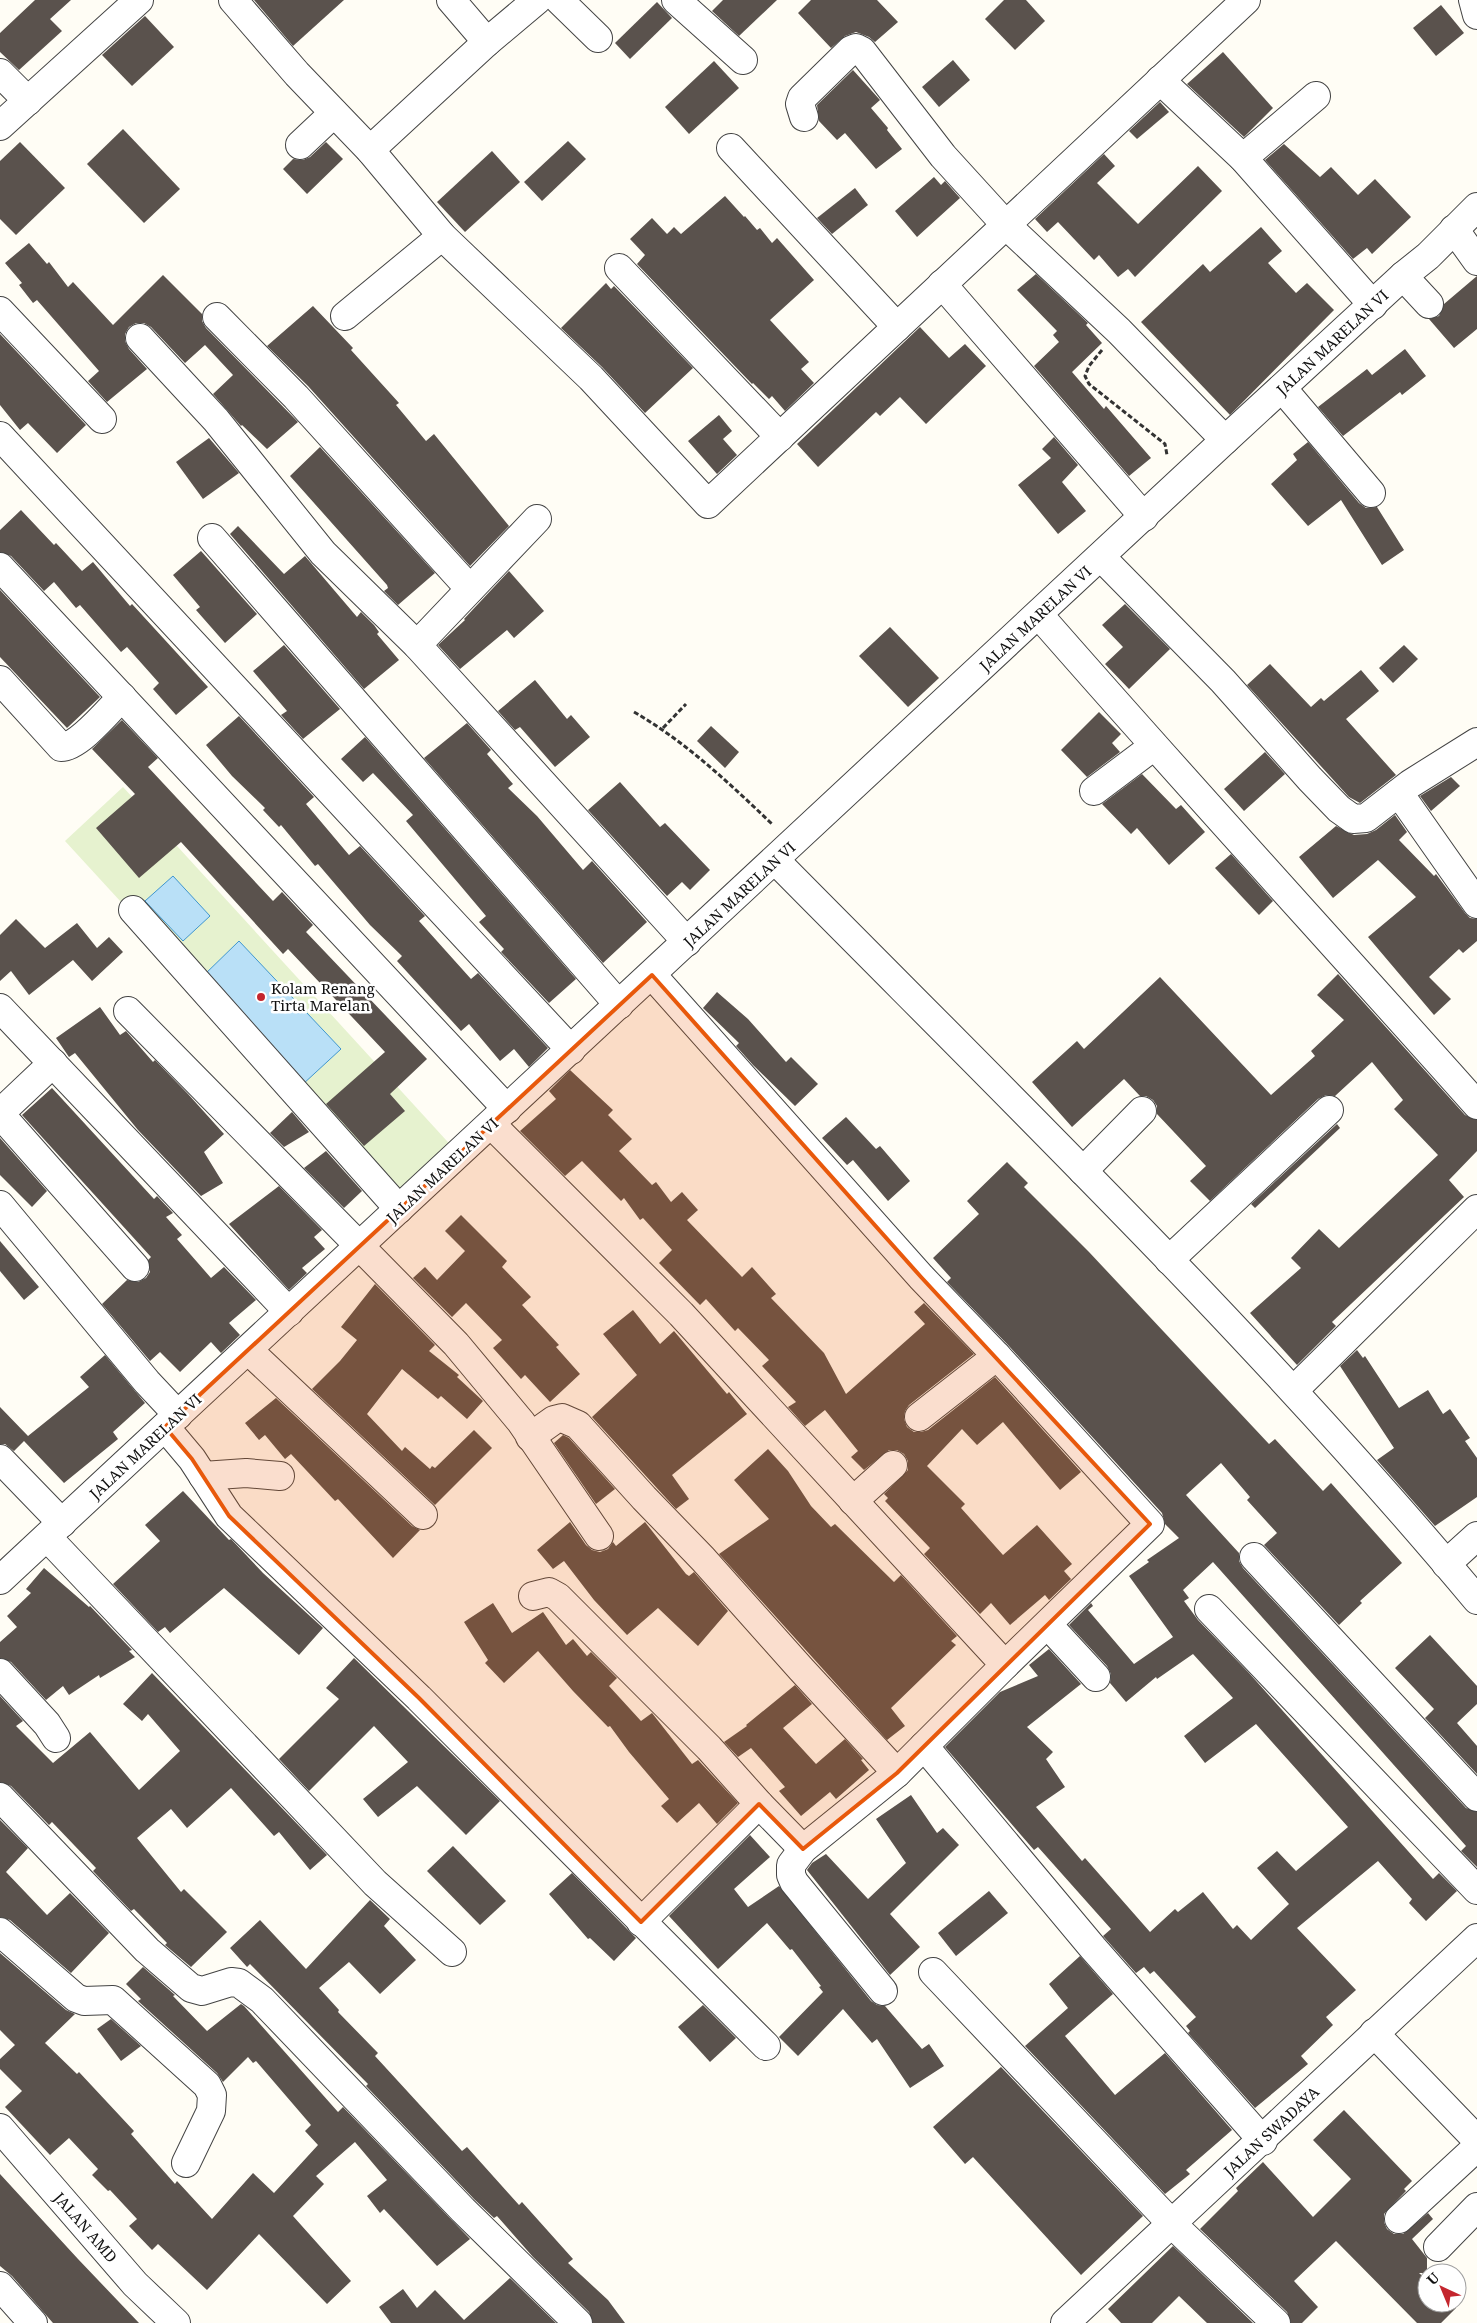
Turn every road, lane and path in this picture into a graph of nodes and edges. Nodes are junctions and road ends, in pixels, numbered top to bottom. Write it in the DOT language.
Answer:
graph roads {
  1 [pos="139,0"];
  2 [pos="233,0"];
  3 [pos="451,0"];
  4 [pos="537,0"];
  5 [pos="559,0"];
  6 [pos="676,0"];
  7 [pos="1246,0"];
  8 [pos="1473,0"];
  9 [pos="1477,15"];
  10 [pos="598,38"];
  11 [pos="487,42"];
  12 [pos="743,60"];
  13 [pos="0,73"];
  14 [pos="1160,80"];
  15 [pos="1316,96"];
  16 [pos="28,101"];
  17 [pos="334,113"];
  18 [pos="804,117"];
  19 [pos="0,126"];
  20 [pos="300,145"];
  21 [pos="731,148"];
  22 [pos="370,150"];
  23 [pos="1243,158"];
  24 [pos="1477,207"];
  25 [pos="1005,224"];
  26 [pos="1454,229"];
  27 [pos="442,236"];
  28 [pos="1477,261"];
  29 [pos="619,268"];
  30 [pos="1403,276"];
  31 [pos="942,284"];
  32 [pos="1429,304"];
  33 [pos="1373,305"];
  34 [pos="0,311"];
  35 [pos="345,316"];
  36 [pos="217,317"];
  37 [pos="896,327"];
  38 [pos="1119,331"];
  39 [pos="140,338"];
  40 [pos="1282,388"];
  41 [pos="102,419"];
  42 [pos="0,436"];
  43 [pos="780,437"];
  44 [pos="1226,440"];
  45 [pos="1165,459"];
  46 [pos="1371,493"];
  47 [pos="1144,517"];
  48 [pos="537,519"];
  49 [pos="212,538"];
  50 [pos="1101,557"];
  51 [pos="0,567"];
  52 [pos="470,589"];
  53 [pos="1039,615"];
  54 [pos="417,645"];
  55 [pos="0,680"];
  56 [pos="122,697"];
  57 [pos="686,704"];
  58 [pos="634,712"];
  59 [pos="663,728"];
  60 [pos="1477,742"];
  61 [pos="1154,746"];
  62 [pos="1094,791"];
  63 [pos="1399,793"];
  64 [pos="783,852"];
  65 [pos="1477,904"];
  66 [pos="133,910"];
  67 [pos="686,942"];
  68 [pos="652,974"];
  69 [pos="619,1005"];
  70 [pos="0,1008"];
  71 [pos="128,1011"];
  72 [pos="571,1050"];
  73 [pos="53,1063"];
  74 [pos="1477,1105"];
  75 [pos="1328,1110"];
  76 [pos="1142,1111"];
  77 [pos="0,1113"];
  78 [pos="499,1117"];
  79 [pos="1083,1171"];
  80 [pos="0,1205"];
  81 [pos="400,1209"];
  82 [pos="1477,1209"];
  83 [pos="359,1247"];
  84 [pos="1170,1260"];
  85 [pos="135,1267"];
  86 [pos="288,1312"];
  87 [pos="248,1350"];
  88 [pos="998,1356"];
  89 [pos="1294,1390"];
  90 [pos="919,1417"];
  91 [pos="172,1421"];
  92 [pos="530,1436"];
  93 [pos="0,1459"];
  94 [pos="894,1465"];
  95 [pos="204,1476"];
  96 [pos="280,1476"];
  97 [pos="853,1501"];
  98 [pos="423,1515"];
  99 [pos="55,1530"];
  100 [pos="599,1536"];
  101 [pos="1477,1536"];
  102 [pos="1254,1557"];
  103 [pos="1446,1564"];
  104 [pos="0,1580"];
  105 [pos="533,1596"];
  106 [pos="1477,1600"];
  107 [pos="1208,1609"];
  108 [pos="1048,1625"];
  109 [pos="1005,1665"];
  110 [pos="0,1673"];
  111 [pos="1096,1677"];
  112 [pos="56,1738"];
  113 [pos="924,1746"];
  114 [pos="897,1773"];
  115 [pos="0,1797"];
  116 [pos="1477,1797"];
  117 [pos="759,1804"];
  118 [pos="803,1849"];
  119 [pos="1477,1890"];
  120 [pos="641,1922"];
  121 [pos="0,1932"];
  122 [pos="1477,1938"];
  123 [pos="452,1952"];
  124 [pos="933,1972"];
  125 [pos="883,1991"];
  126 [pos="1374,2033"];
  127 [pos="766,2046"];
  128 [pos="0,2128"];
  129 [pos="1477,2140"];
  130 [pos="1262,2141"];
  131 [pos="1477,2146"];
  132 [pos="186,2163"];
  133 [pos="1477,2207"];
  134 [pos="1399,2219"];
  135 [pos="1172,2224"];
  136 [pos="1438,2247"];
  137 [pos="0,2286"];
  138 [pos="33,2323"];
  139 [pos="176,2323"];
  140 [pos="578,2323"];
  141 [pos="1065,2323"];
  142 [pos="1276,2323"];
  1 -- 16 [label="street"];
  2 -- 17 [label="street"];
  3 -- 11 [label="street"];
  4 -- 11 [label="street"];
  5 -- 10 [label="street"];
  6 -- 12 [label="street"];
  7 -- 14 [label="street"];
  8 -- 9 [label="street"];
  11 -- 22 [label="street"];
  13 -- 16 [label="street"];
  14 -- 23 [label="street"];
  14 -- 25 [label="street"];
  15 -- 23 [label="street"];
  16 -- 19 [label="street"];
  17 -- 20 [label="street"];
  17 -- 22 [label="street"];
  18 -- 25 [label="street"];
  21 -- 37 [label="street"];
  22 -- 27 [label="street"];
  23 -- 33 [label="street"];
  24 -- 26 [label="street, JALAN MARELAN VI"];
  25 -- 31 [label="street"];
  25 -- 38 [label="street"];
  26 -- 28 [label="street"];
  26 -- 30 [label="street, JALAN MARELAN VI"];
  27 -- 35 [label="street"];
  27 -- 43 [label="street"];
  29 -- 43 [label="street"];
  30 -- 32 [label="street"];
  30 -- 33 [label="street, JALAN MARELAN VI"];
  31 -- 37 [label="street"];
  31 -- 47 [label="street"];
  33 -- 40 [label="street, JALAN MARELAN VI"];
  34 -- 41 [label="street"];
  36 -- 52 [label="street"];
  37 -- 43 [label="street"];
  38 -- 44 [label="street"];
  38 -- 45 [label="path"];
  39 -- 54 [label="street"];
  40 -- 44 [label="street, JALAN MARELAN VI"];
  40 -- 46 [label="street"];
  42 -- 72 [label="street"];
  44 -- 47 [label="street, JALAN MARELAN VI"];
  47 -- 50 [label="street, JALAN MARELAN VI"];
  48 -- 52 [label="street"];
  49 -- 69 [label="street"];
  50 -- 53 [label="street, JALAN MARELAN VI"];
  50 -- 63 [label="street"];
  51 -- 56 [label="street"];
  52 -- 54 [label="street"];
  53 -- 61 [label="street"];
  53 -- 64 [label="street, JALAN MARELAN VI"];
  54 -- 67 [label="street"];
  55 -- 56 [label="street"];
  56 -- 78 [label="street"];
  57 -- 59 [label="path"];
  58 -- 59 [label="path"];
  59 -- 64 [label="path"];
  60 -- 63 [label="street"];
  61 -- 62 [label="street"];
  61 -- 74 [label="street"];
  63 -- 65 [label="street"];
  64 -- 67 [label="street, JALAN MARELAN VI"];
  64 -- 79 [label="street"];
  66 -- 81 [label="street"];
  67 -- 68 [label="street, JALAN MARELAN VI"];
  68 -- 69 [label="street, JALAN MARELAN VI"];
  68 -- 88 [label="street"];
  69 -- 72 [label="street, JALAN MARELAN VI"];
  70 -- 73 [label="street"];
  71 -- 83 [label="street"];
  72 -- 78 [label="street, JALAN MARELAN VI"];
  73 -- 77 [label="street"];
  73 -- 86 [label="street"];
  75 -- 84 [label="street"];
  76 -- 79 [label="street"];
  77 -- 85 [label="street"];
  78 -- 81 [label="street, JALAN MARELAN VI"];
  78 -- 97 [label="street"];
  79 -- 84 [label="street"];
  80 -- 91 [label="street"];
  81 -- 83 [label="street, JALAN MARELAN VI"];
  82 -- 89 [label="street"];
  83 -- 86 [label="street, JALAN MARELAN VI"];
  83 -- 92 [label="street"];
  84 -- 89 [label="street"];
  86 -- 87 [label="street, JALAN MARELAN VI"];
  87 -- 91 [label="street, JALAN MARELAN VI"];
  87 -- 98 [label="street"];
  88 -- 90 [label="street"];
  88 -- 108 [label="street"];
  89 -- 103 [label="street"];
  91 -- 95 [label="street"];
  91 -- 99 [label="street, JALAN MARELAN VI"];
  92 -- 100 [label="street"];
  92 -- 114 [label="street"];
  93 -- 99 [label="street"];
  94 -- 97 [label="street"];
  95 -- 96 [label="street"];
  95 -- 120 [label="street"];
  97 -- 109 [label="street"];
  99 -- 104 [label="street, JALAN MARELAN VI"];
  99 -- 123 [label="street"];
  101 -- 103 [label="street"];
  102 -- 116 [label="street"];
  103 -- 106 [label="street"];
  105 -- 117 [label="street"];
  107 -- 119 [label="street"];
  108 -- 109 [label="street"];
  108 -- 111 [label="street"];
  109 -- 113 [label="street"];
  110 -- 112 [label="street"];
  113 -- 114 [label="street"];
  113 -- 130 [label="street"];
  114 -- 118 [label="street"];
  115 -- 140 [label="street"];
  117 -- 118 [label="street"];
  117 -- 120 [label="street"];
  118 -- 125 [label="street"];
  120 -- 127 [label="street"];
  121 -- 132 [label="street"];
  122 -- 126 [label="street, JALAN SWADAYA"];
  124 -- 135 [label="street"];
  126 -- 129 [label="street"];
  126 -- 130 [label="street, JALAN SWADAYA"];
  128 -- 139 [label="street, JALAN AMD"];
  130 -- 135 [label="street, JALAN SWADAYA"];
  131 -- 134 [label="street"];
  133 -- 136 [label="street"];
  135 -- 141 [label="street, JALAN SWADAYA"];
  135 -- 142 [label="street"];
  137 -- 138 [label="street"];
}
